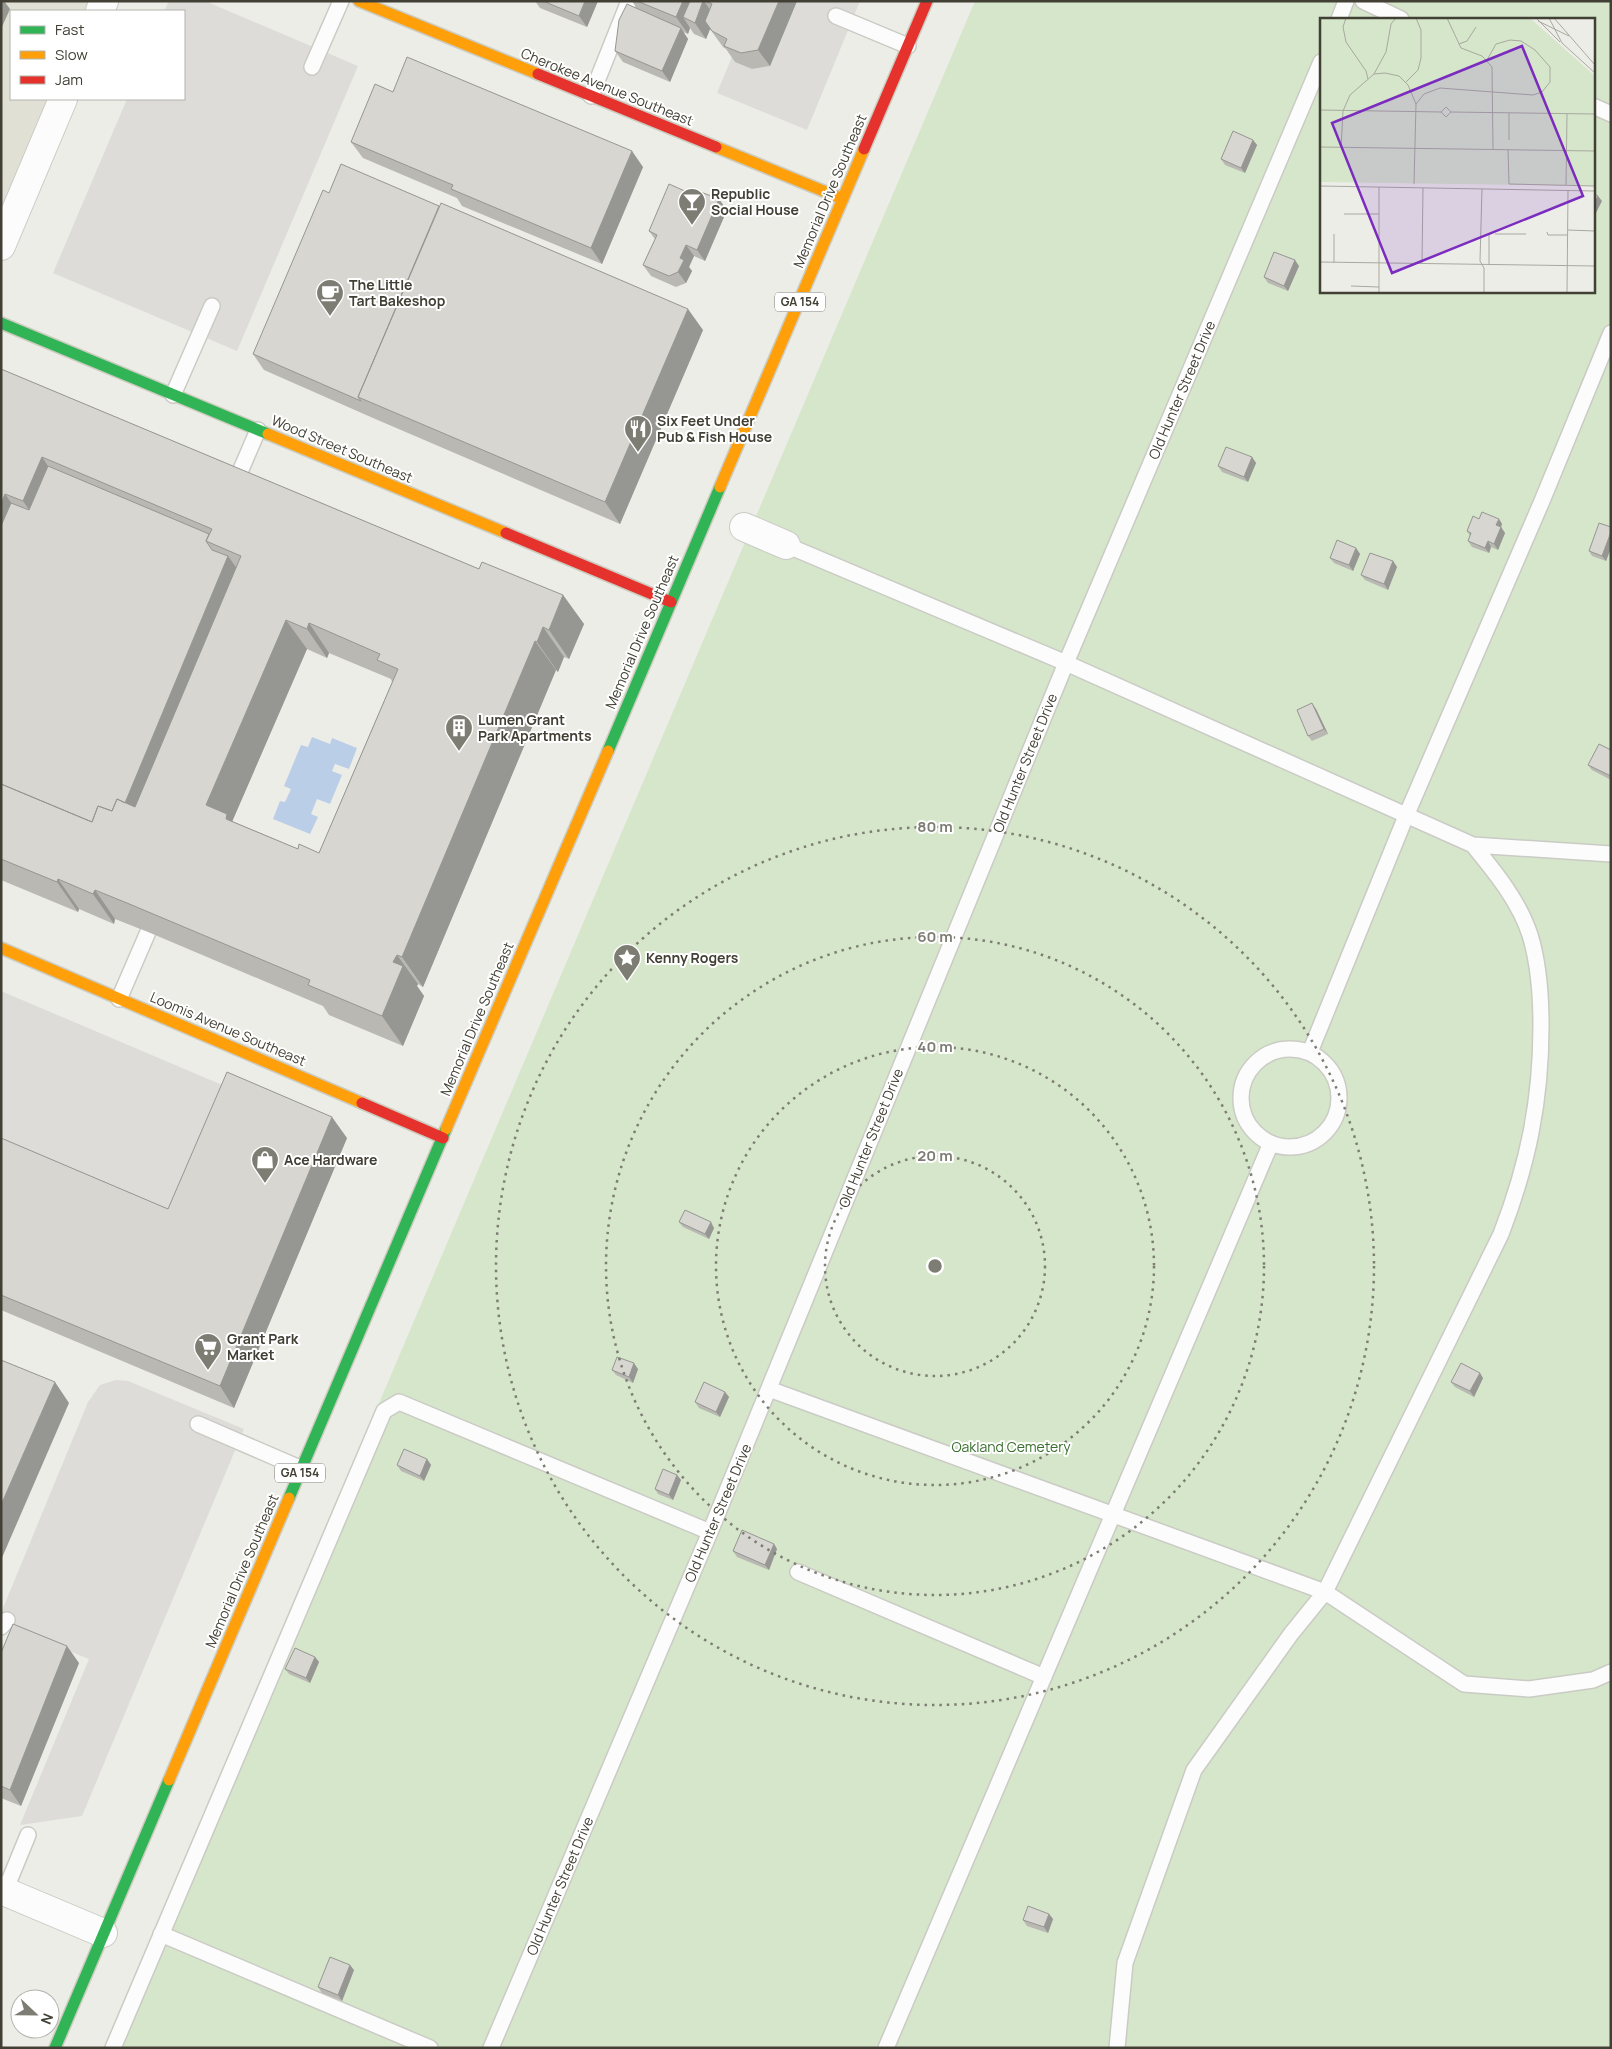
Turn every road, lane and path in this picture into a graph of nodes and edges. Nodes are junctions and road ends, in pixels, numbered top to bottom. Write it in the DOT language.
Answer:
graph roads {
  1 [pos="341,1"];
  2 [pos="359,1"];
  3 [pos="629,1"];
  4 [pos="927,1"];
  5 [pos="1346,1"];
  6 [pos="1363,1"];
  7 [pos="836,16"];
  8 [pos="1339,18"];
  9 [pos="1399,18"];
  10 [pos="908,46"];
  11 [pos="1320,64"];
  12 [pos="312,67"];
  13 [pos="591,96"];
  14 [pos="63,100"];
  15 [pos="1594,106"];
  16 [pos="1611,114"];
  17 [pos="843,200"];
  18 [pos="1,246"];
  19 [pos="212,306"];
  20 [pos="1,323"];
  21 [pos="1611,333"];
  22 [pos="173,395"];
  23 [pos="258,430"];
  24 [pos="227,504"];
  25 [pos="744,527"];
  26 [pos="786,545"];
  27 [pos="671,602"];
  28 [pos="1066,663"];
  29 [pos="1406,816"];
  30 [pos="1473,845"];
  31 [pos="1611,854"];
  32 [pos="148,932"];
  33 [pos="1,948"];
  34 [pos="119,998"];
  35 [pos="1310,1052"];
  36 [pos="442,1138"];
  37 [pos="1271,1143"];
  38 [pos="769,1389"];
  39 [pos="198,1424"];
  40 [pos="302,1469"];
  41 [pos="1113,1515"];
  42 [pos="710,1532"];
  43 [pos="798,1572"];
  44 [pos="1325,1592"];
  45 [pos="1611,1672"];
  46 [pos="1044,1677"];
  47 [pos="28,1836"];
  48 [pos="3,1891"];
  49 [pos="104,1933"];
  50 [pos="161,1934"];
  51 [pos="55,2048"];
  52 [pos="113,2048"];
  53 [pos="430,2048"];
  54 [pos="491,2048"];
  55 [pos="886,2048"];
  56 [pos="1117,2048"];
  1 -- 12 [label="lane"];
  2 -- 13 [label="main road, Cherokee Avenue Southeast"];
  3 -- 13 [label="lane"];
  4 -- 10 [label="main road, Memorial Drive Southeast / GA 154"];
  5 -- 8 [label="lane"];
  6 -- 9 [label="lane"];
  7 -- 10 [label="lane"];
  10 -- 17 [label="main road, Memorial Drive Southeast / GA 154"];
  11 -- 28 [label="lane, Old Hunter Street Drive"];
  13 -- 17 [label="main road, Cherokee Avenue Southeast"];
  14 -- 18 [label="street"];
  15 -- 16 [label="lane"];
  17 -- 27 [label="main road, Memorial Drive Southeast / GA 154"];
  19 -- 22 [label="lane"];
  20 -- 22 [label="main road, Wood Street Southeast"];
  21 -- 29 [label="lane"];
  22 -- 23 [label="main road, Wood Street Southeast"];
  23 -- 24 [label="lane"];
  23 -- 27 [label="main road, Wood Street Southeast"];
  25 -- 26 [label="street"];
  26 -- 28 [label="lane"];
  27 -- 36 [label="main road, Memorial Drive Southeast / GA 154"];
  28 -- 29 [label="lane"];
  28 -- 38 [label="lane, Old Hunter Street Drive"];
  29 -- 30 [label="lane"];
  29 -- 35 [label="lane"];
  30 -- 31 [label="lane"];
  30 -- 44 [label="lane"];
  32 -- 34 [label="lane"];
  33 -- 34 [label="main road, Loomis Avenue Southeast"];
  34 -- 36 [label="main road, Loomis Avenue Southeast"];
  35 -- 37 [label="lane"];
  35 -- 37 [label="lane"];
  36 -- 40 [label="main road, Memorial Drive Southeast / GA 154"];
  37 -- 41 [label="lane"];
  38 -- 41 [label="lane"];
  38 -- 42 [label="lane, Old Hunter Street Drive"];
  39 -- 40 [label="lane"];
  40 -- 49 [label="main road, Memorial Drive Southeast / GA 154"];
  41 -- 44 [label="lane"];
  41 -- 46 [label="lane"];
  42 -- 50 [label="lane"];
  42 -- 54 [label="lane, Old Hunter Street Drive"];
  43 -- 46 [label="lane"];
  44 -- 45 [label="lane"];
  44 -- 56 [label="lane"];
  46 -- 55 [label="lane"];
  47 -- 48 [label="lane"];
  48 -- 49 [label="street"];
  49 -- 51 [label="main road, Memorial Drive Southeast / GA 154"];
  50 -- 52 [label="lane"];
  50 -- 53 [label="lane"];
}
